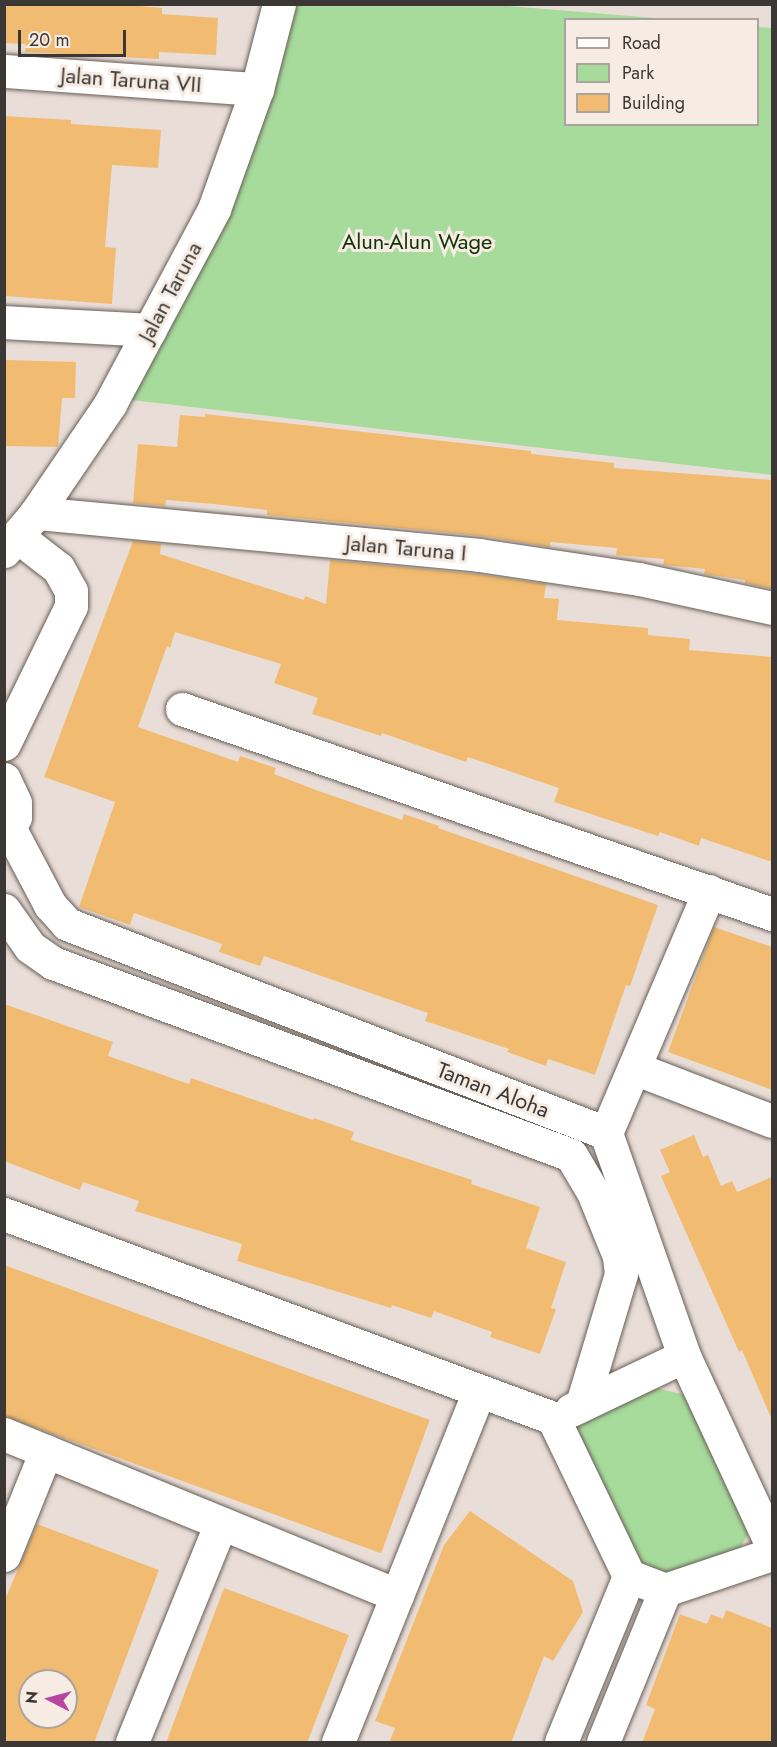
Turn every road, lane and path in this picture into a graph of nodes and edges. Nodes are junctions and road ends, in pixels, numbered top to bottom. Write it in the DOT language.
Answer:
graph roads {
  1 [pos="279,4"];
  2 [pos="4,71"];
  3 [pos="257,89"];
  4 [pos="4,322"];
  5 [pos="150,330"];
  6 [pos="20,534"];
  7 [pos="772,608"];
  8 [pos="182,709"];
  9 [pos="4,744"];
  10 [pos="4,779"];
  11 [pos="8,835"];
  12 [pos="709,891"];
  13 [pos="4,910"];
  14 [pos="772,914"];
  15 [pos="634,1068"];
  16 [pos="772,1121"];
  17 [pos="606,1133"];
  18 [pos="4,1214"];
  19 [pos="684,1356"];
  20 [pos="479,1391"];
  21 [pos="567,1411"];
  22 [pos="4,1434"];
  23 [pos="46,1451"];
  24 [pos="221,1523"];
  25 [pos="772,1546"];
  26 [pos="772,1554"];
  27 [pos="4,1555"];
  28 [pos="629,1576"];
  29 [pos="665,1590"];
  30 [pos="397,1594"];
  31 [pos="132,1743"];
  32 [pos="338,1743"];
  33 [pos="561,1743"];
  34 [pos="603,1743"];
  1 -- 3 [label="street, Jalan Taruna"];
  2 -- 3 [label="street, Jalan Taruna VII"];
  3 -- 5 [label="street, Jalan Taruna"];
  4 -- 5 [label="street"];
  5 -- 6 [label="street, Jalan Taruna"];
  6 -- 7 [label="street, Jalan Taruna I"];
  6 -- 9 [label="street"];
  8 -- 12 [label="street"];
  10 -- 11 [label="street"];
  11 -- 17 [label="street, Taman Aloha"];
  12 -- 14 [label="street"];
  12 -- 15 [label="street"];
  13 -- 21 [label="street, Taman Aloha"];
  15 -- 16 [label="street"];
  15 -- 17 [label="street"];
  17 -- 19 [label="street"];
  18 -- 20 [label="street"];
  19 -- 21 [label="street"];
  19 -- 25 [label="street"];
  20 -- 21 [label="street"];
  20 -- 30 [label="street"];
  21 -- 28 [label="street"];
  22 -- 23 [label="street"];
  23 -- 24 [label="street"];
  23 -- 27 [label="street"];
  24 -- 30 [label="street"];
  24 -- 31 [label="street"];
  26 -- 29 [label="street"];
  28 -- 29 [label="street"];
  28 -- 33 [label="street"];
  29 -- 34 [label="street"];
  30 -- 32 [label="street"];
}
